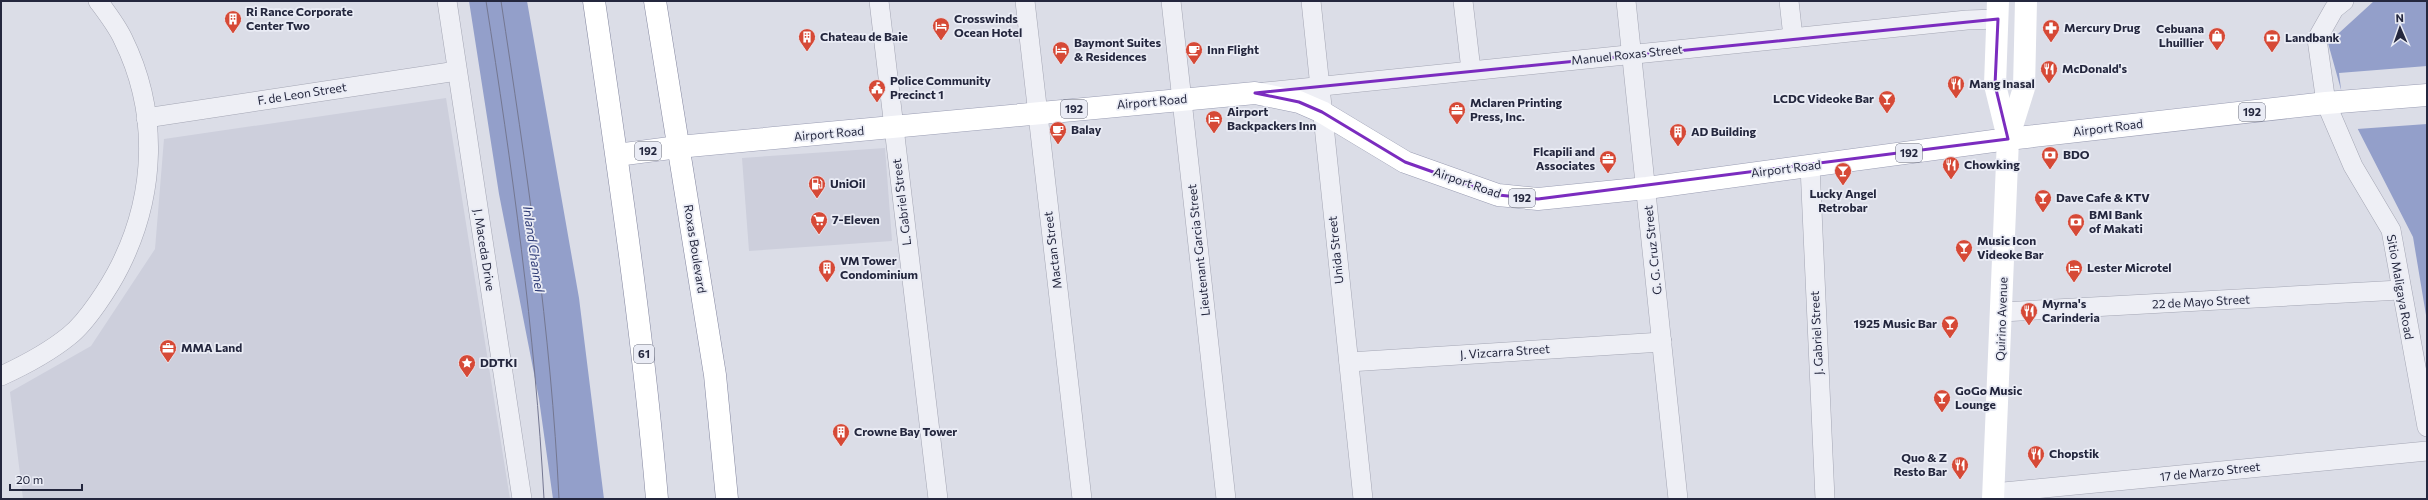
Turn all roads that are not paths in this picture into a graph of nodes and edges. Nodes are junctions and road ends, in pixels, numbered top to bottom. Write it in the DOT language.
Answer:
graph roads {
  1 [pos="98,1"];
  2 [pos="447,1"];
  3 [pos="594,1"];
  4 [pos="655,1"];
  5 [pos="879,1"];
  6 [pos="1025,1"];
  7 [pos="1171,1"];
  8 [pos="1311,1"];
  9 [pos="1463,1"];
  10 [pos="1626,1"];
  11 [pos="1789,1"];
  12 [pos="2026,1"];
  13 [pos="2344,1"];
  14 [pos="1998,10"];
  15 [pos="1793,37"];
  16 [pos="1632,54"];
  17 [pos="457,70"];
  18 [pos="1471,70"];
  19 [pos="1319,86"];
  20 [pos="1255,93"];
  21 [pos="2427,95"];
  22 [pos="1182,99"];
  23 [pos="2334,102"];
  24 [pos="1322,112"];
  25 [pos="1037,113"];
  26 [pos="146,118"];
  27 [pos="893,128"];
  28 [pos="2008,140"];
  29 [pos="678,147"];
  30 [pos="617,155"];
  31 [pos="1810,166"];
  32 [pos="1647,188"];
  33 [pos="2400,290"];
  34 [pos="2002,312"];
  35 [pos="1662,342"];
  36 [pos="1349,362"];
  37 [pos="1,376"];
  38 [pos="2427,427"];
  39 [pos="2427,451"];
  40 [pos="1993,496"];
  41 [pos="522,499"];
  42 [pos="657,499"];
  43 [pos="727,499"];
  44 [pos="938,499"];
  45 [pos="1082,499"];
  46 [pos="1226,499"];
  47 [pos="1363,499"];
  48 [pos="1678,499"];
  49 [pos="1825,499"];
  1 -- 26 [label="street"];
  2 -- 17 [label="street, J. Maceda Drive"];
  3 -- 30 [label="main road, 61"];
  4 -- 29 [label="main road, Roxas Boulevard"];
  5 -- 27 [label="street, L. Gabriel Street"];
  6 -- 25 [label="street, Mactan Street"];
  7 -- 22 [label="street, Lieutenant Garcia Street"];
  8 -- 19 [label="street, Unida Street"];
  9 -- 18 [label="street"];
  10 -- 16 [label="street, G. G. Cruz Street"];
  11 -- 15 [label="street"];
  12 -- 28 [label="main road, Quirino Avenue"];
  13 -- 23 [label="street, Sitio Maligaya Road"];
  14 -- 15 [label="street, Manuel Roxas Street"];
  14 -- 28 [label="main road, Quirino Avenue"];
  15 -- 16 [label="street, Manuel Roxas Street"];
  16 -- 18 [label="street, Manuel Roxas Street"];
  16 -- 32 [label="street, G. G. Cruz Street"];
  17 -- 26 [label="street, F. de Leon Street"];
  17 -- 41 [label="street, J. Maceda Drive"];
  18 -- 19 [label="street, Manuel Roxas Street"];
  19 -- 20 [label="street, Manuel Roxas Street"];
  19 -- 24 [label="street, Unida Street"];
  20 -- 22 [label="main road, Airport Road / 192"];
  20 -- 24 [label="main road, Airport Road / 192"];
  21 -- 23 [label="main road, Airport Road / 192"];
  22 -- 25 [label="main road, Airport Road / 192"];
  22 -- 46 [label="street, Lieutenant Garcia Street"];
  23 -- 28 [label="main road, Airport Road / 192"];
  23 -- 33 [label="street, Sitio Maligaya Road"];
  24 -- 32 [label="main road, Airport Road / 192"];
  24 -- 36 [label="street, Unida Street"];
  25 -- 27 [label="main road, Airport Road / 192"];
  25 -- 45 [label="street, Mactan Street"];
  26 -- 37 [label="street"];
  27 -- 29 [label="main road, Airport Road / 192"];
  27 -- 44 [label="street, L. Gabriel Street"];
  28 -- 31 [label="main road, Airport Road / 192"];
  28 -- 34 [label="main road, Quirino Avenue"];
  29 -- 30 [label="main road, Airport Road / 192"];
  29 -- 43 [label="main road, Roxas Boulevard"];
  30 -- 42 [label="main road, 61"];
  31 -- 32 [label="main road, Airport Road / 192"];
  31 -- 49 [label="street, J. Gabriel Street"];
  32 -- 35 [label="street, G. G. Cruz Street"];
  33 -- 34 [label="street, 22 de Mayo Street"];
  33 -- 38 [label="street, Sitio Maligaya Road"];
  34 -- 40 [label="main road, Quirino Avenue"];
  35 -- 36 [label="street, J. Vizcarra Street"];
  35 -- 48 [label="street, G. G. Cruz Street"];
  36 -- 47 [label="street, Unida Street"];
  39 -- 40 [label="street, 17 de Marzo Street"];
}
